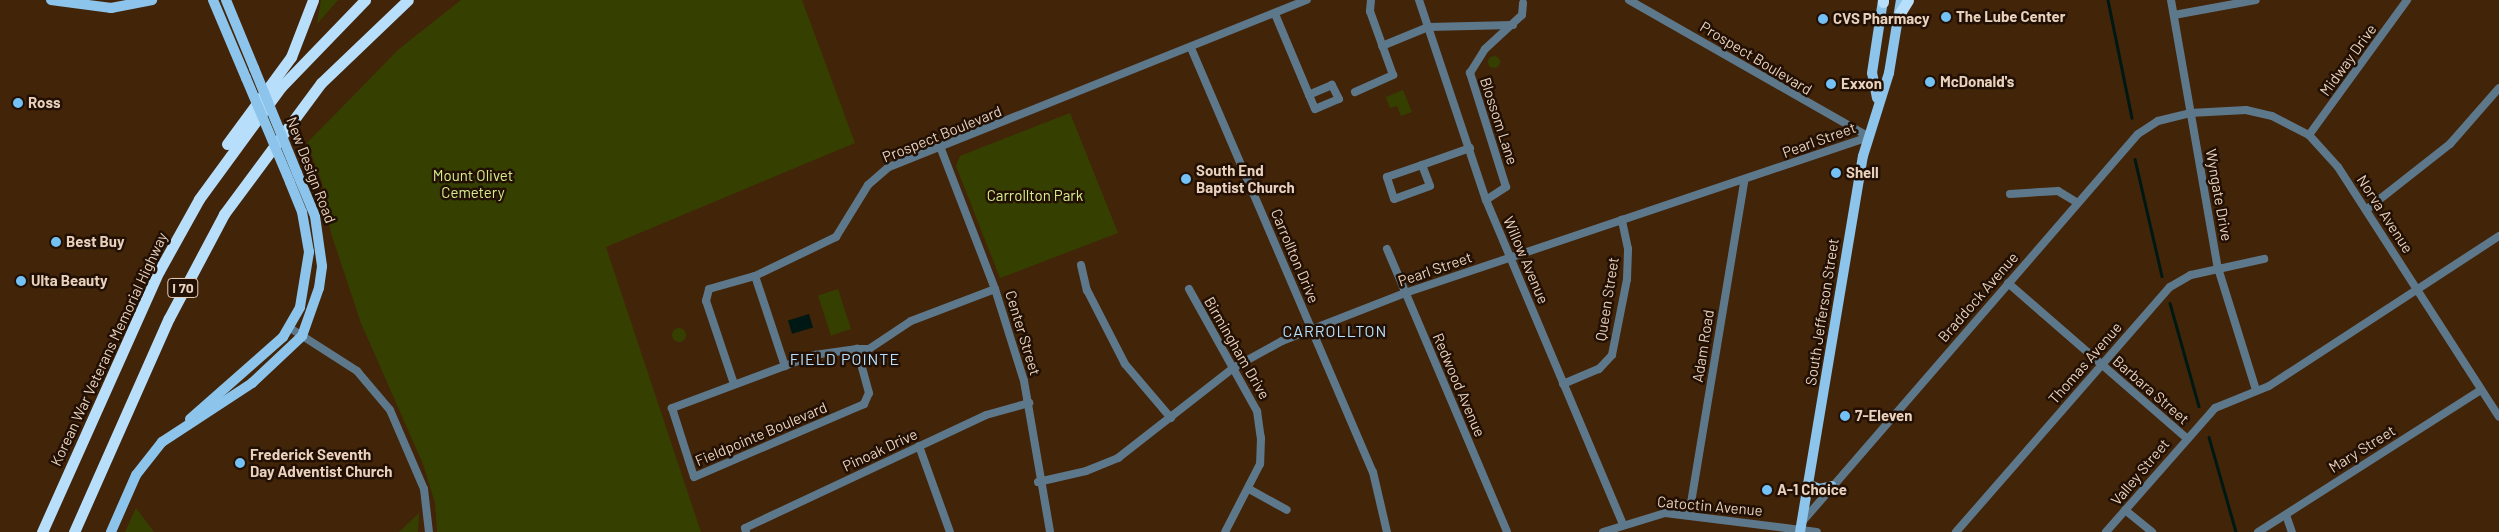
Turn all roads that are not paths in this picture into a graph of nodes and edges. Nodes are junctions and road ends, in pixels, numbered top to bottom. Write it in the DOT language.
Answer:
graph roads {
  1 [pos="51,0"];
  2 [pos="152,0"];
  3 [pos="213,0"];
  4 [pos="226,0"];
  5 [pos="313,0"];
  6 [pos="365,0"];
  7 [pos="408,0"];
  8 [pos="1307,0"];
  9 [pos="1371,0"];
  10 [pos="1419,0"];
  11 [pos="1629,0"];
  12 [pos="1901,0"];
  13 [pos="1908,0"];
  14 [pos="2171,0"];
  15 [pos="2256,0"];
  16 [pos="2407,0"];
  17 [pos="1883,1"];
  18 [pos="68,2"];
  19 [pos="1523,3"];
  20 [pos="1900,13"];
  21 [pos="1275,14"];
  22 [pos="2174,15"];
  23 [pos="1513,25"];
  24 [pos="1428,27"];
  25 [pos="1382,46"];
  26 [pos="1191,48"];
  27 [pos="2499,88"];
  28 [pos="1355,92"];
  29 [pos="1309,94"];
  30 [pos="1878,98"];
  31 [pos="2190,113"];
  32 [pos="2309,135"];
  33 [pos="1869,137"];
  34 [pos="1470,148"];
  35 [pos="941,149"];
  36 [pos="1422,165"];
  37 [pos="1744,182"];
  38 [pos="2010,194"];
  39 [pos="1486,200"];
  40 [pos="2078,203"];
  41 [pos="2366,210"];
  42 [pos="1622,220"];
  43 [pos="2499,236"];
  44 [pos="1386,249"];
  45 [pos="1510,258"];
  46 [pos="2264,259"];
  47 [pos="1081,265"];
  48 [pos="2218,268"];
  49 [pos="159,271"];
  50 [pos="755,276"];
  51 [pos="2008,283"];
  52 [pos="995,289"];
  53 [pos="2419,289"];
  54 [pos="1189,290"];
  55 [pos="1405,294"];
  56 [pos="290,328"];
  57 [pos="1311,329"];
  58 [pos="302,336"];
  59 [pos="857,349"];
  60 [pos="2102,365"];
  61 [pos="785,366"];
  62 [pos="1233,368"];
  63 [pos="734,384"];
  64 [pos="1563,384"];
  65 [pos="2256,390"];
  66 [pos="2482,390"];
  67 [pos="1029,403"];
  68 [pos="1171,418"];
  69 [pos="2499,418"];
  70 [pos="190,420"];
  71 [pos="2186,438"];
  72 [pos="919,446"];
  73 [pos="1038,482"];
  74 [pos="1808,484"];
  75 [pos="1832,486"];
  76 [pos="1249,490"];
  77 [pos="1287,510"];
  78 [pos="2125,510"];
  79 [pos="2286,514"];
  80 [pos="1689,515"];
  81 [pos="1623,524"];
  82 [pos="1801,528"];
  83 [pos="746,530"];
  84 [pos="42,532"];
  85 [pos="74,532"];
  86 [pos="111,532"];
  87 [pos="429,532"];
  88 [pos="950,532"];
  89 [pos="1050,532"];
  90 [pos="1225,532"];
  91 [pos="1387,532"];
  92 [pos="1507,532"];
  93 [pos="1604,532"];
  94 [pos="1817,532"];
  95 [pos="1956,532"];
  96 [pos="2106,532"];
  97 [pos="2152,532"];
  98 [pos="2258,532"];
  99 [pos="2292,532"];
  1 -- 18 [label="main road"];
  2 -- 18 [label="main road"];
  3 -- 56 [label="main road, New Design Road, bridge"];
  4 -- 58 [label="main road, New Design Road, bridge"];
  5 -- 49 [label="highway"];
  6 -- 49 [label="highway, Korean War Veterans Memorial Highway / I 70"];
  7 -- 85 [label="highway, I 70"];
  8 -- 21 [label="street, Prospect Boulevard"];
  9 -- 25 [label="street"];
  10 -- 24 [label="street, Willow Avenue"];
  11 -- 33 [label="street, Prospect Boulevard"];
  12 -- 20 [label="main road, South Jefferson Street"];
  13 -- 20 [label="highway"];
  14 -- 22 [label="street, Wyngate Drive"];
  15 -- 22 [label="street"];
  16 -- 32 [label="street, Midway Drive"];
  17 -- 30 [label="main road, South Jefferson Street"];
  19 -- 23 [label="street, Blossom Lane"];
  20 -- 30 [label="main road, South Jefferson Street"];
  21 -- 26 [label="street, Prospect Boulevard"];
  21 -- 29 [label="street"];
  22 -- 31 [label="street, Wyngate Drive"];
  23 -- 24 [label="street"];
  23 -- 39 [label="street, Blossom Lane"];
  24 -- 25 [label="street"];
  24 -- 34 [label="street, Willow Avenue"];
  25 -- 28 [label="street"];
  26 -- 35 [label="street, Prospect Boulevard"];
  26 -- 57 [label="street, Carrollton Drive"];
  27 -- 41 [label="street"];
  30 -- 33 [label="main road, South Jefferson Street"];
  31 -- 32 [label="street, Norva Avenue"];
  31 -- 40 [label="street, Braddock Avenue"];
  31 -- 48 [label="street, Wyngate Drive"];
  32 -- 41 [label="street, Norva Avenue"];
  33 -- 37 [label="street, Pearl Street"];
  33 -- 74 [label="main road, South Jefferson Street"];
  34 -- 36 [label="street"];
  34 -- 39 [label="street, Willow Avenue"];
  35 -- 50 [label="street, Prospect Boulevard"];
  35 -- 52 [label="street, Center Street"];
  36 -- 36 [label="street"];
  37 -- 42 [label="street, Pearl Street"];
  37 -- 80 [label="street, Adam Road"];
  38 -- 40 [label="street"];
  39 -- 45 [label="street, Willow Avenue"];
  40 -- 51 [label="street, Braddock Avenue"];
  41 -- 53 [label="street, Norva Avenue"];
  42 -- 45 [label="street, Pearl Street"];
  42 -- 64 [label="street, Queen Street"];
  43 -- 53 [label="street"];
  44 -- 55 [label="street, Redwood Avenue"];
  45 -- 55 [label="street, Pearl Street"];
  45 -- 64 [label="street, Willow Avenue"];
  46 -- 48 [label="street, Thomas Avenue"];
  47 -- 68 [label="street"];
  48 -- 60 [label="street, Thomas Avenue"];
  48 -- 65 [label="street, Wyngate Drive"];
  49 -- 84 [label="highway, Korean War Veterans Memorial Highway / I 70"];
  50 -- 61 [label="street"];
  50 -- 63 [label="street, Prospect Boulevard"];
  51 -- 60 [label="street, Barbara Street"];
  51 -- 75 [label="street, Braddock Avenue"];
  52 -- 59 [label="street, Fieldpointe Boulevard"];
  52 -- 67 [label="street, Center Street"];
  53 -- 65 [label="street"];
  53 -- 66 [label="street, Norva Avenue"];
  54 -- 62 [label="street, Birmingham Drive"];
  55 -- 57 [label="street, Pearl Street"];
  55 -- 92 [label="street, Redwood Avenue"];
  56 -- 58 [label="street"];
  56 -- 70 [label="main road, New Design Road"];
  57 -- 62 [label="street, Pearl Street"];
  57 -- 91 [label="street, Carrollton Drive"];
  58 -- 70 [label="main road, New Design Road"];
  58 -- 87 [label="street"];
  59 -- 61 [label="street, Fieldpointe Boulevard"];
  59 -- 63 [label="street, Fieldpointe Boulevard"];
  60 -- 71 [label="street, Barbara Street"];
  60 -- 95 [label="street, Thomas Avenue"];
  61 -- 63 [label="street, Fieldpointe Boulevard"];
  62 -- 68 [label="street, Pearl Street"];
  62 -- 76 [label="street, Birmingham Drive"];
  64 -- 81 [label="street, Willow Avenue"];
  65 -- 71 [label="street, Valley Street"];
  66 -- 69 [label="street, Norva Avenue"];
  66 -- 79 [label="street, Mary Street"];
  67 -- 72 [label="street, Pinoak Drive"];
  67 -- 73 [label="street, Center Street"];
  68 -- 73 [label="street, Pearl Street"];
  70 -- 86 [label="main road, New Design Road"];
  71 -- 78 [label="street, Valley Street"];
  72 -- 83 [label="street, Pinoak Drive"];
  72 -- 88 [label="street"];
  73 -- 89 [label="street, Center Street"];
  74 -- 75 [label="main road"];
  74 -- 82 [label="main road, South Jefferson Street"];
  75 -- 82 [label="street, Braddock Avenue"];
  76 -- 77 [label="street"];
  76 -- 90 [label="street, Birmingham Drive"];
  78 -- 96 [label="street, Valley Street"];
  78 -- 97 [label="street"];
  79 -- 98 [label="street, Mary Street"];
  79 -- 99 [label="street"];
  80 -- 81 [label="street, Catoctin Avenue"];
  80 -- 82 [label="street, Catoctin Avenue"];
  81 -- 93 [label="street, Catoctin Avenue"];
  82 -- 94 [label="street, Catoctin Avenue"];
}
